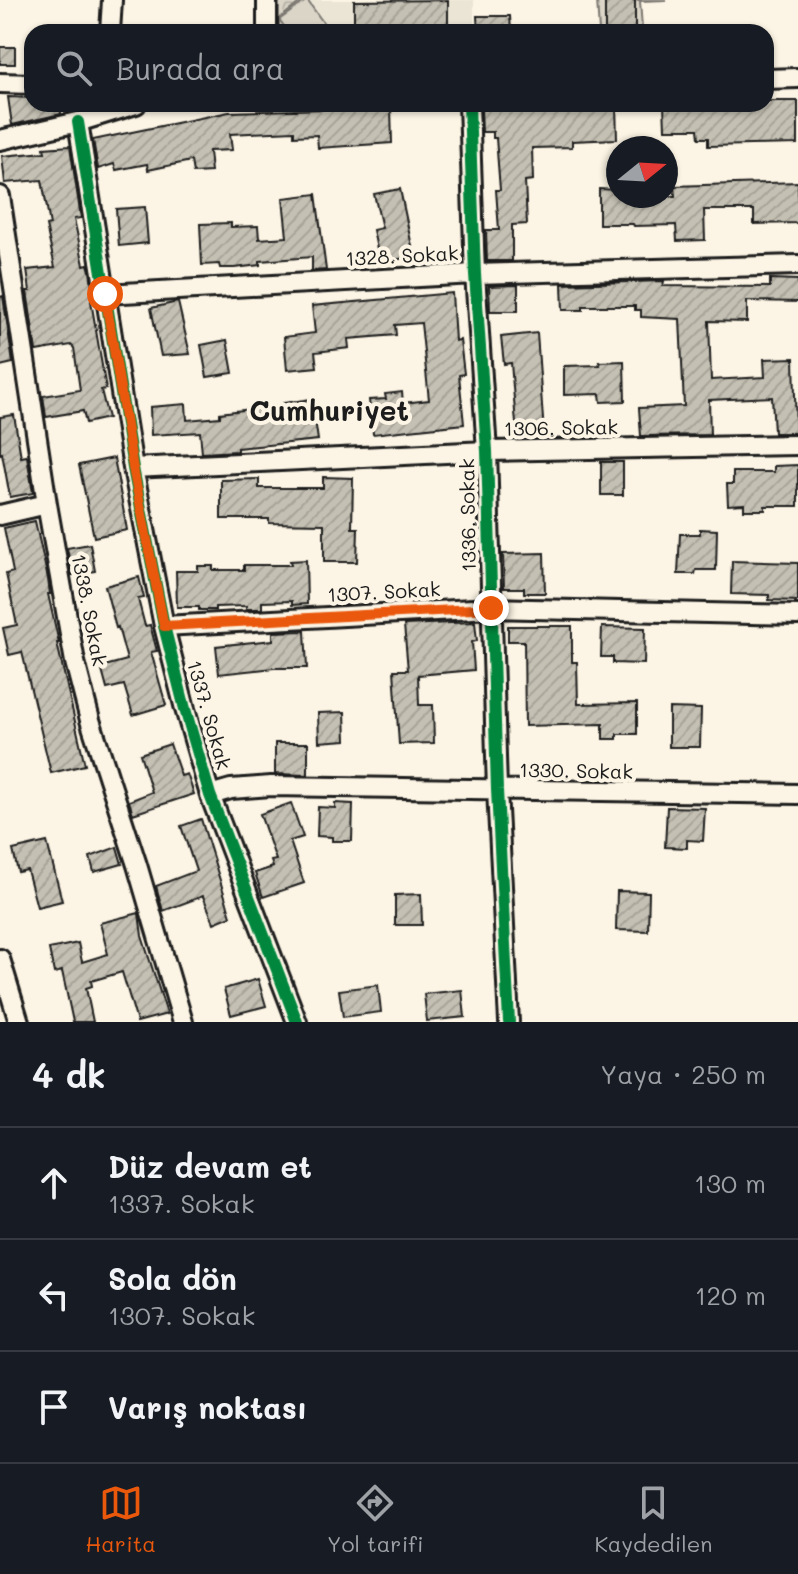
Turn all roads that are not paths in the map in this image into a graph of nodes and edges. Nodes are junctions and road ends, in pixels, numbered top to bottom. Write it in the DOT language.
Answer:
graph roads {
  1 [pos="112,0"];
  2 [pos="267,0"];
  3 [pos="110,24"];
  4 [pos="267,24"];
  5 [pos="798,78"];
  6 [pos="774,79"];
  7 [pos="0,83"];
  8 [pos="24,84"];
  9 [pos="110,112"];
  10 [pos="469,112"];
  11 [pos="78,122"];
  12 [pos="0,140"];
  13 [pos="0,196"];
  14 [pos="798,265"];
  15 [pos="475,274"];
  16 [pos="105,294"];
  17 [pos="798,445"];
  18 [pos="487,451"];
  19 [pos="133,468"];
  20 [pos="47,504"];
  21 [pos="0,515"];
  22 [pos="491,608"];
  23 [pos="798,615"];
  24 [pos="164,626"];
  25 [pos="497,790"];
  26 [pos="798,794"];
  27 [pos="210,795"];
  28 [pos="0,959"];
  29 [pos="19,1022"];
  30 [pos="183,1022"];
  31 [pos="297,1022"];
  32 [pos="509,1022"];
  1 -- 3 [label="street"];
  2 -- 4 [label="street"];
  5 -- 6 [label="street"];
  7 -- 8 [label="street"];
  9 -- 11 [label="street"];
  10 -- 15 [label="street, 1336. Sokak"];
  11 -- 12 [label="street"];
  11 -- 16 [label="street, 1337. Sokak"];
  13 -- 20 [label="street, 1338. Sokak"];
  14 -- 15 [label="street, 1328. Sokak"];
  15 -- 16 [label="street, 1328. Sokak"];
  15 -- 18 [label="street, 1336. Sokak"];
  16 -- 19 [label="street, 1337. Sokak"];
  17 -- 18 [label="street, 1306. Sokak"];
  18 -- 19 [label="street, 1306. Sokak"];
  18 -- 22 [label="street, 1336. Sokak"];
  19 -- 24 [label="street, 1337. Sokak"];
  20 -- 21 [label="street"];
  20 -- 30 [label="street, 1338. Sokak"];
  22 -- 23 [label="street, 1307. Sokak"];
  22 -- 24 [label="street, 1307. Sokak"];
  22 -- 25 [label="street, 1336. Sokak"];
  24 -- 27 [label="street, 1337. Sokak"];
  25 -- 26 [label="street, 1330. Sokak"];
  25 -- 27 [label="street, 1330. Sokak"];
  25 -- 32 [label="street, 1336. Sokak"];
  27 -- 31 [label="street, 1337. Sokak"];
  28 -- 29 [label="street"];
}
